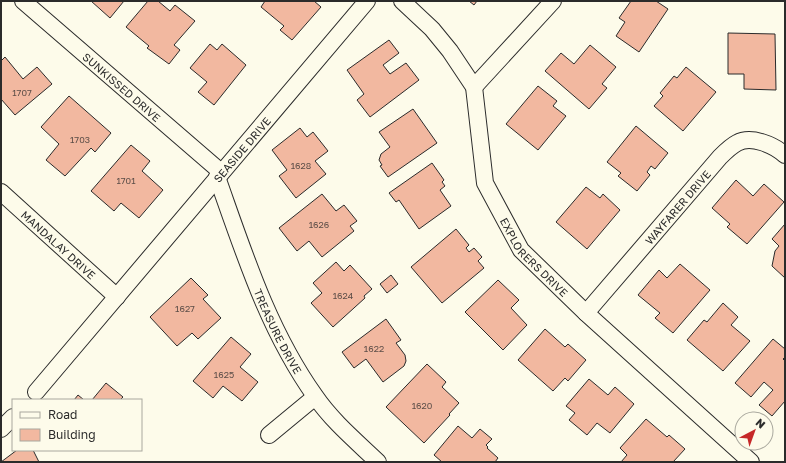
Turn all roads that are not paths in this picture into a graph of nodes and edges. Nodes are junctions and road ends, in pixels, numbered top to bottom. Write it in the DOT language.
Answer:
graph roads {
  1 [pos="23,1"];
  2 [pos="367,1"];
  3 [pos="402,1"];
  4 [pos="553,1"];
  5 [pos="474,87"];
  6 [pos="785,155"];
  7 [pos="219,175"];
  8 [pos="1,192"];
  9 [pos="117,297"];
  10 [pos="586,313"];
  11 [pos="36,392"];
  12 [pos="315,397"];
  13 [pos="12,418"];
  14 [pos="1,429"];
  15 [pos="269,435"];
  16 [pos="378,462"];
  17 [pos="751,462"];
  1 -- 7 [label="street, SUNKISSED DRIVE"];
  2 -- 7 [label="street, SEASIDE DRIVE"];
  3 -- 5 [label="street, EXPLORERS DRIVE"];
  4 -- 5 [label="street"];
  5 -- 10 [label="street, EXPLORERS DRIVE"];
  6 -- 10 [label="street, WAYFARER DRIVE"];
  7 -- 9 [label="street, SEASIDE DRIVE"];
  7 -- 12 [label="street, TREASURE DRIVE"];
  8 -- 9 [label="street, MANDALAY DRIVE"];
  9 -- 11 [label="street, SEASIDE DRIVE"];
  10 -- 17 [label="street, EXPLORERS DRIVE"];
  12 -- 15 [label="street"];
  12 -- 16 [label="street, TREASURE DRIVE"];
  13 -- 14 [label="street"];
}
